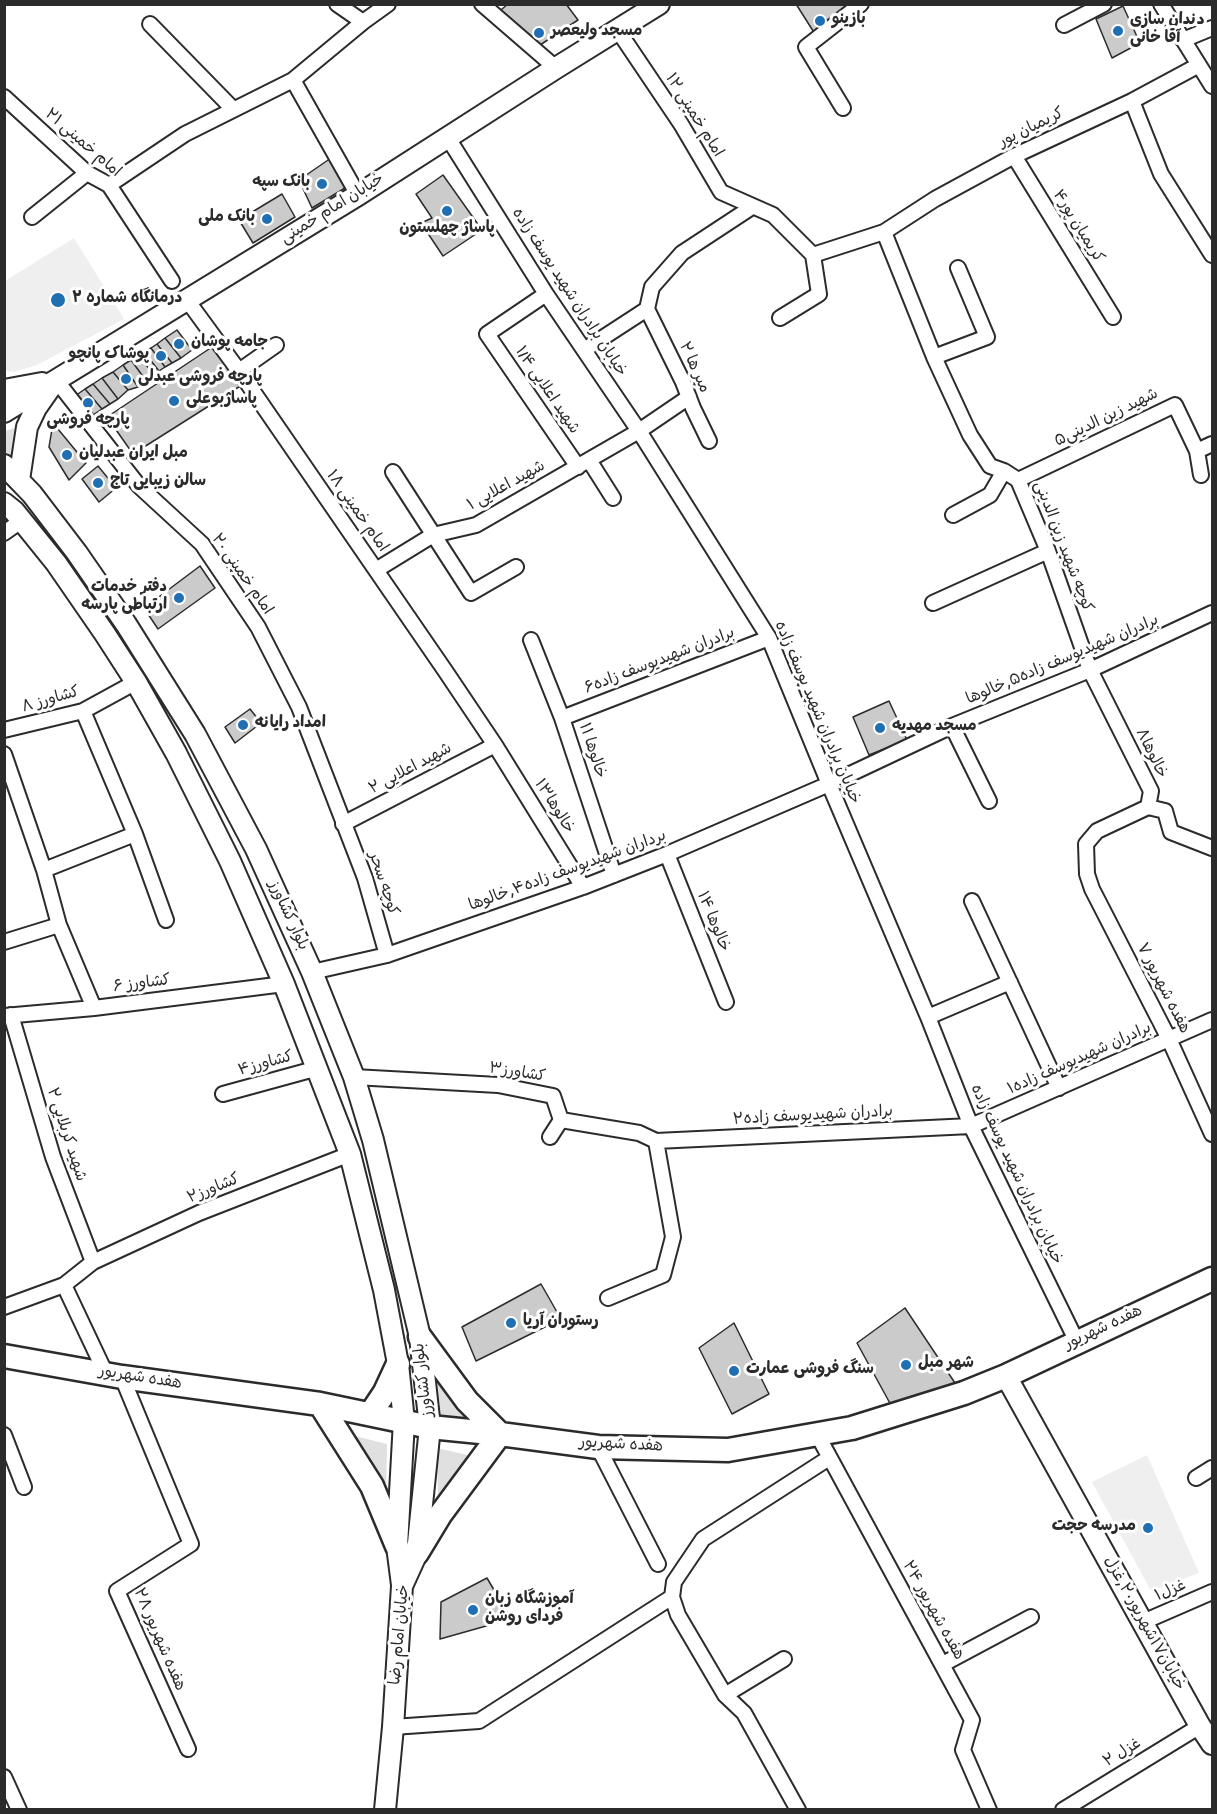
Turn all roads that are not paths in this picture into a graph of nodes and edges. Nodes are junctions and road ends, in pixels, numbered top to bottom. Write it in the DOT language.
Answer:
graph roads {
  1 [pos="337,4"];
  2 [pos="388,4"];
  3 [pos="659,4"];
  4 [pos="861,4"];
  5 [pos="1104,4"];
  6 [pos="1161,4"];
  7 [pos="484,5"];
  8 [pos="363,22"];
  9 [pos="150,24"];
  10 [pos="1064,25"];
  11 [pos="1212,28"];
  12 [pos="617,29"];
  13 [pos="1183,40"];
  14 [pos="1199,65"];
  15 [pos="556,68"];
  16 [pos="293,80"];
  17 [pos="1212,86"];
  18 [pos="4,97"];
  19 [pos="1132,101"];
  20 [pos="843,108"];
  21 [pos="233,109"];
  22 [pos="448,138"];
  23 [pos="1014,156"];
  24 [pos="87,172"];
  25 [pos="109,185"];
  26 [pos="358,195"];
  27 [pos="752,207"];
  28 [pos="32,218"];
  29 [pos="884,232"];
  30 [pos="813,255"];
  31 [pos="1212,255"];
  32 [pos="958,268"];
  33 [pos="172,281"];
  34 [pos="546,294"];
  35 [pos="187,300"];
  36 [pos="647,309"];
  37 [pos="1113,317"];
  38 [pos="780,318"];
  39 [pos="276,345"];
  40 [pos="584,350"];
  41 [pos="934,357"];
  42 [pos="239,371"];
  43 [pos="56,380"];
  44 [pos="4,390"];
  45 [pos="689,397"];
  46 [pos="4,412"];
  47 [pos="639,431"];
  48 [pos="709,441"];
  49 [pos="1212,444"];
  50 [pos="1197,451"];
  51 [pos="583,464"];
  52 [pos="4,465"];
  53 [pos="1004,471"];
  54 [pos="393,472"];
  55 [pos="1201,475"];
  56 [pos="1018,480"];
  57 [pos="26,487"];
  58 [pos="613,498"];
  59 [pos="10,509"];
  60 [pos="953,515"];
  61 [pos="4,533"];
  62 [pos="434,535"];
  63 [pos="1048,551"];
  64 [pos="516,567"];
  65 [pos="376,570"];
  66 [pos="933,603"];
  67 [pos="1212,613"];
  68 [pos="769,638"];
  69 [pos="531,640"];
  70 [pos="1090,670"];
  71 [pos="136,682"];
  72 [pos="84,711"];
  73 [pos="562,717"];
  74 [pos="952,726"];
  75 [pos="4,730"];
  76 [pos="495,745"];
  77 [pos="4,754"];
  78 [pos="829,784"];
  79 [pos="989,801"];
  80 [pos="1148,807"];
  81 [pos="343,824"];
  82 [pos="135,834"];
  83 [pos="1212,848"];
  84 [pos="667,854"];
  85 [pos="44,870"];
  86 [pos="614,875"];
  87 [pos="583,887"];
  88 [pos="972,901"];
  89 [pos="166,920"];
  90 [pos="59,925"];
  91 [pos="4,942"];
  92 [pos="387,955"];
  93 [pos="312,972"];
  94 [pos="1010,982"];
  95 [pos="284,984"];
  96 [pos="726,1002"];
  97 [pos="94,1008"];
  98 [pos="8,1016"];
  99 [pos="928,1017"];
  100 [pos="1212,1020"];
  101 [pos="1169,1039"];
  102 [pos="318,1068"];
  103 [pos="354,1077"];
  104 [pos="1059,1088"];
  105 [pos="223,1094"];
  106 [pos="1208,1111"];
  107 [pos="561,1120"];
  108 [pos="971,1126"];
  109 [pos="1212,1134"];
  110 [pos="550,1137"];
  111 [pos="656,1141"];
  112 [pos="350,1154"];
  113 [pos="93,1262"];
  114 [pos="1212,1279"];
  115 [pos="64,1285"];
  116 [pos="608,1298"];
  117 [pos="4,1307"];
  118 [pos="1077,1342"];
  119 [pos="421,1345"];
  120 [pos="4,1356"];
  121 [pos="397,1361"];
  122 [pos="114,1376"];
  123 [pos="1006,1376"];
  124 [pos="320,1404"];
  125 [pos="371,1413"];
  126 [pos="404,1421"];
  127 [pos="430,1427"];
  128 [pos="500,1434"];
  129 [pos="817,1434"];
  130 [pos="4,1435"];
  131 [pos="598,1447"];
  132 [pos="829,1458"];
  133 [pos="1212,1468"];
  134 [pos="1196,1478"];
  135 [pos="24,1487"];
  136 [pos="407,1549"];
  137 [pos="658,1564"];
  138 [pos="1212,1592"];
  139 [pos="672,1597"];
  140 [pos="1031,1617"];
  141 [pos="1143,1622"];
  142 [pos="784,1659"];
  143 [pos="943,1664"];
  144 [pos="725,1695"];
  145 [pos="393,1727"];
  146 [pos="1208,1735"];
  147 [pos="188,1749"];
  148 [pos="4,1777"];
  149 [pos="19,1809"];
  150 [pos="385,1809"];
  151 [pos="798,1809"];
  152 [pos="989,1809"];
  153 [pos="1063,1809"];
  1 -- 8 [label="street"];
  2 -- 8 [label="street"];
  3 -- 12 [label="main road, خیابان امام خمینی"];
  4 -- 20 [label="street"];
  5 -- 10 [label="street"];
  6 -- 13 [label="street"];
  7 -- 15 [label="street"];
  8 -- 16 [label="street"];
  9 -- 21 [label="street"];
  11 -- 13 [label="street"];
  12 -- 15 [label="main road, خیابان امام خمینی"];
  12 -- 27 [label="street, امام خمینی ۱۲"];
  13 -- 14 [label="street"];
  14 -- 17 [label="street"];
  14 -- 19 [label="street, کریمیان پور"];
  15 -- 22 [label="main road, خیابان امام خمینی"];
  16 -- 21 [label="street"];
  16 -- 26 [label="street"];
  18 -- 24 [label="street, امام خمینی ۲۱"];
  19 -- 23 [label="street, کریمیان پور"];
  19 -- 31 [label="street"];
  21 -- 25 [label="street"];
  22 -- 26 [label="main road, خیابان امام خمینی"];
  22 -- 34 [label="street, خیابان برادران شهید یوسف زاده"];
  23 -- 29 [label="street, کریمیان پور"];
  23 -- 37 [label="street, کریمیان پور۴"];
  24 -- 25 [label="street, امام خمینی ۲۱"];
  24 -- 28 [label="street"];
  25 -- 33 [label="street, امام خمینی ۲۱"];
  26 -- 35 [label="main road, خیابان امام خمینی"];
  27 -- 30 [label="street, امام خمینی ۱۲"];
  27 -- 36 [label="street"];
  29 -- 30 [label="street, کریمیان پور"];
  29 -- 41 [label="street, کوچه شهید زین الدینی"];
  30 -- 38 [label="street"];
  32 -- 41 [label="street"];
  34 -- 40 [label="street, خیابان برادران شهید یوسف زاده"];
  34 -- 51 [label="street, شهید اعلایی ۱/۴"];
  35 -- 42 [label="street, امام خمینی ۱۸"];
  35 -- 43 [label="main road, خیابان امام خمینی"];
  36 -- 40 [label="street"];
  36 -- 45 [label="street, میر ها ۲"];
  39 -- 42 [label="street"];
  40 -- 47 [label="street, خیابان برادران شهید یوسف زاده"];
  41 -- 53 [label="street, کوچه شهید زین الدینی"];
  42 -- 65 [label="street, امام خمینی ۱۸"];
  43 -- 44 [label="main road"];
  43 -- 46 [label="main road, خیابان امام خمینی"];
  43 -- 57 [label="main road"];
  43 -- 81 [label="street, امام خمینی ۲۰"];
  45 -- 47 [label="street, شهید اعلایی ۱"];
  45 -- 48 [label="street, میر ها ۲"];
  47 -- 51 [label="street, شهید اعلایی ۱"];
  47 -- 68 [label="street, خیابان برادران شهید یوسف زاده"];
  49 -- 50 [label="street"];
  50 -- 55 [label="street, شهید زین الدینی۵"];
  50 -- 56 [label="street, شهید زین الدینی۵"];
  51 -- 58 [label="street, شهید اعلایی ۱/۴"];
  51 -- 62 [label="street, شهید اعلایی ۱"];
  52 -- 57 [label="main road, بلوار کشاورز"];
  53 -- 56 [label="street, کوچه شهید زین الدینی"];
  53 -- 60 [label="street"];
  54 -- 62 [label="street"];
  56 -- 63 [label="street, کوچه شهید زین الدینی"];
  57 -- 59 [label="main road"];
  57 -- 93 [label="main road, بلوار کشاورز"];
  59 -- 61 [label="street"];
  59 -- 71 [label="main road, بلوار کشاورز"];
  62 -- 64 [label="street"];
  62 -- 65 [label="street, شهید اعلایی ۱"];
  63 -- 66 [label="street"];
  63 -- 70 [label="street, کوچه شهید زین الدینی"];
  65 -- 76 [label="street, امام خمینی ۱۸"];
  67 -- 70 [label="street, برادران شهیدیوسف زاده۵,خالوها"];
  68 -- 73 [label="street, برادران شهیدیوسف زاده۶"];
  68 -- 78 [label="street, خیابان برادران شهید یوسف زاده"];
  69 -- 73 [label="street, خالوها ۱۱"];
  70 -- 74 [label="street, برادران شهیدیوسف زاده۵,خالوها"];
  70 -- 80 [label="street, خالوها۸"];
  71 -- 72 [label="street, کشاورز ۸"];
  71 -- 95 [label="main road, بلوار کشاورز"];
  72 -- 75 [label="street, کشاورز ۸"];
  72 -- 82 [label="street"];
  73 -- 86 [label="street, خالوها ۱۱"];
  74 -- 78 [label="street, برادران شهیدیوسف زاده۵,خالوها"];
  74 -- 79 [label="street"];
  76 -- 81 [label="street, شهید اعلایی ۲"];
  76 -- 87 [label="street, خالوها۱۳"];
  77 -- 85 [label="street"];
  78 -- 84 [label="street, برداران شهیدیوسف زاده۴,خالوها"];
  78 -- 99 [label="street, خیابان برادران شهید یوسف زاده"];
  80 -- 83 [label="street"];
  80 -- 101 [label="street, هفده شهریور ۷"];
  81 -- 92 [label="street, کوچه سحر"];
  82 -- 85 [label="street"];
  82 -- 89 [label="street"];
  84 -- 86 [label="street, برداران شهیدیوسف زاده۴,خالوها"];
  84 -- 96 [label="street, خالوها ۱۴"];
  85 -- 90 [label="street"];
  86 -- 87 [label="street, برداران شهیدیوسف زاده۴,خالوها"];
  87 -- 92 [label="street, برداران شهیدیوسف زاده۴,خالوها"];
  88 -- 94 [label="street"];
  90 -- 91 [label="street"];
  90 -- 97 [label="street"];
  92 -- 93 [label="street, برداران شهیدیوسف زاده۴,خالوها"];
  93 -- 103 [label="main road, بلوار کشاورز"];
  94 -- 99 [label="street"];
  94 -- 104 [label="street"];
  95 -- 97 [label="street, کشاورز ۶"];
  95 -- 102 [label="main road, بلوار کشاورز"];
  97 -- 98 [label="street, کشاورز ۶"];
  98 -- 113 [label="street, شهید کربلایی ۲"];
  99 -- 108 [label="street, خیابان برادران شهید یوسف زاده"];
  100 -- 101 [label="street, برادران شهیدیوسف زاده۱"];
  101 -- 104 [label="street, برادران شهیدیوسف زاده۱"];
  101 -- 106 [label="street, هفده شهریور ۷"];
  102 -- 105 [label="street, کشاورز۴"];
  102 -- 112 [label="main road, بلوار کشاورز"];
  103 -- 107 [label="street, کشاورز۳"];
  103 -- 119 [label="main road, بلوار کشاورز"];
  104 -- 108 [label="street, برادران شهیدیوسف زاده۱"];
  106 -- 109 [label="street, هفده شهریور ۷"];
  107 -- 110 [label="street"];
  107 -- 111 [label="street"];
  108 -- 111 [label="street, برادران شهیدیوسف زاده۲"];
  108 -- 118 [label="street, خیابان برادران شهید یوسف زاده"];
  111 -- 116 [label="street"];
  112 -- 113 [label="street, کشاورز۲"];
  112 -- 121 [label="main road, بلوار کشاورز"];
  113 -- 115 [label="street, کشاورز۲"];
  114 -- 118 [label="main road, هفده شهریور"];
  115 -- 117 [label="street, کشاورز۲"];
  115 -- 122 [label="street"];
  118 -- 123 [label="main road, هفده شهریور"];
  119 -- 121 [label="main road"];
  119 -- 127 [label="main road, بلوار کشاورز"];
  119 -- 128 [label="main road"];
  120 -- 122 [label="main road, هفده شهریور"];
  121 -- 125 [label="main road"];
  121 -- 126 [label="main road, بلوار کشاورز"];
  122 -- 124 [label="main road, هفده شهریور"];
  122 -- 147 [label="street, هفده شهریور ۲۸"];
  123 -- 129 [label="main road, هفده شهریور"];
  123 -- 141 [label="main road, خیابان۱۷شهریور۲۰,غزل"];
  124 -- 125 [label="main road, هفده شهریور"];
  124 -- 136 [label="main road"];
  125 -- 126 [label="main road, هفده شهریور"];
  126 -- 127 [label="main road, هفده شهریور"];
  126 -- 136 [label="main road, بلوار کشاورز"];
  127 -- 128 [label="main road, هفده شهریور"];
  127 -- 136 [label="main road, خیابان امام رضا"];
  128 -- 131 [label="main road, هفده شهریور"];
  128 -- 136 [label="main road"];
  129 -- 131 [label="main road, هفده شهریور"];
  129 -- 132 [label="street, هفده شهریور ۲۴"];
  130 -- 135 [label="street"];
  131 -- 137 [label="street"];
  132 -- 139 [label="street"];
  132 -- 143 [label="street, هفده شهریور ۲۴"];
  133 -- 134 [label="street"];
  136 -- 145 [label="main road, خیابان امام رضا"];
  138 -- 141 [label="street, غزل۱"];
  139 -- 144 [label="street"];
  139 -- 145 [label="street"];
  140 -- 143 [label="street"];
  141 -- 146 [label="main road, خیابان۱۷شهریور۲۰,غزل"];
  142 -- 144 [label="street"];
  143 -- 152 [label="street, هفده شهریور ۲۴"];
  144 -- 151 [label="street"];
  145 -- 150 [label="main road, خیابان امام رضا"];
  146 -- 153 [label="street, غزل ۲"];
  148 -- 149 [label="street"];
}
